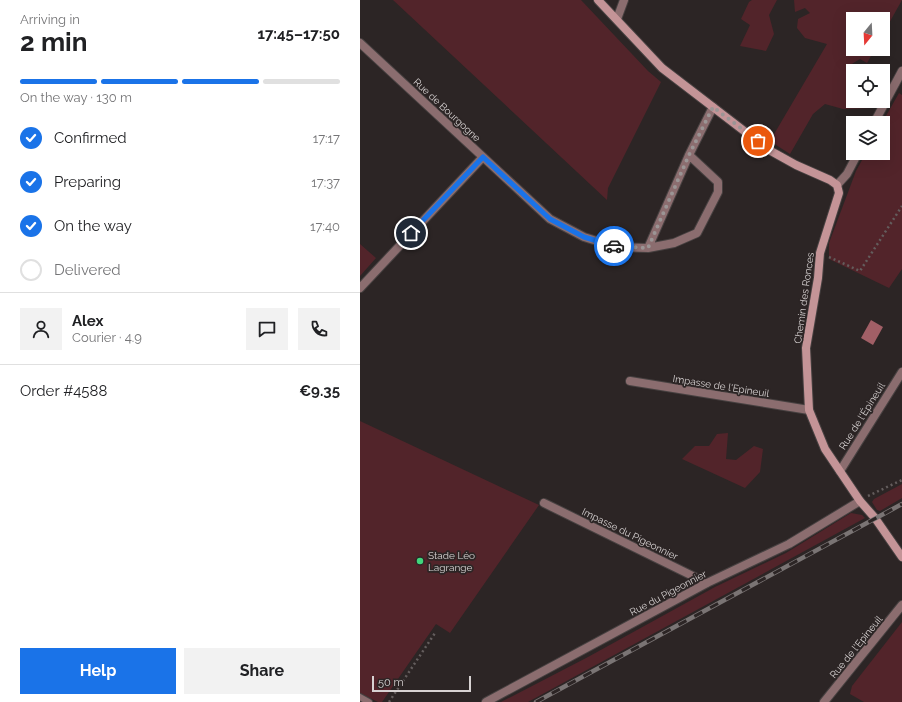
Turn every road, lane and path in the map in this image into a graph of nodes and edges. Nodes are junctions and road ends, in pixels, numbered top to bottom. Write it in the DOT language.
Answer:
graph roads {
  1 [pos="598,0"];
  2 [pos="624,0"];
  3 [pos="617,19"];
  4 [pos="360,43"];
  5 [pos="902,71"];
  6 [pos="713,107"];
  7 [pos="878,116"];
  8 [pos="689,155"];
  9 [pos="483,157"];
  10 [pos="854,160"];
  11 [pos="837,185"];
  12 [pos="902,206"];
  13 [pos="648,248"];
  14 [pos="820,253"];
  15 [pos="360,288"];
  16 [pos="902,372"];
  17 [pos="630,382"];
  18 [pos="809,410"];
  19 [pos="840,471"];
  20 [pos="902,480"];
  21 [pos="860,500"];
  22 [pos="544,503"];
  23 [pos="902,557"];
  24 [pos="708,583"];
  25 [pos="902,605"];
  26 [pos="435,633"];
  27 [pos="360,697"];
  28 [pos="369,702"];
  29 [pos="389,702"];
  30 [pos="486,702"];
  31 [pos="824,702"];
  1 -- 3 [label="street"];
  2 -- 3 [label="street"];
  3 -- 6 [label="street"];
  4 -- 9 [label="street, Rue de Bourgogne"];
  5 -- 7 [label="street"];
  6 -- 8 [label="street"];
  6 -- 11 [label="street"];
  8 -- 13 [label="street"];
  8 -- 13 [label="street, Rue de Bourgogne"];
  9 -- 13 [label="street, Rue de Bourgogne"];
  9 -- 15 [label="street"];
  10 -- 11 [label="street"];
  11 -- 14 [label="street, Chemin des Ronces"];
  12 -- 14 [label="path"];
  14 -- 18 [label="street, Chemin des Ronces"];
  16 -- 19 [label="street, Rue de l'Épineuil"];
  17 -- 18 [label="street, Impasse de l'Epineuil"];
  18 -- 19 [label="street, Chemin des Ronces"];
  19 -- 21 [label="street, Chemin des Ronces"];
  20 -- 21 [label="path"];
  21 -- 23 [label="street, Chemin des Ronces"];
  21 -- 24 [label="street, Rue du Pigeonnier"];
  22 -- 24 [label="street, Impasse du Pigeonnier"];
  24 -- 30 [label="street, Rue du Pigeonnier"];
  25 -- 31 [label="street, Rue de l'Epineuil"];
  26 -- 29 [label="path"];
  27 -- 28 [label="lane"];
}
